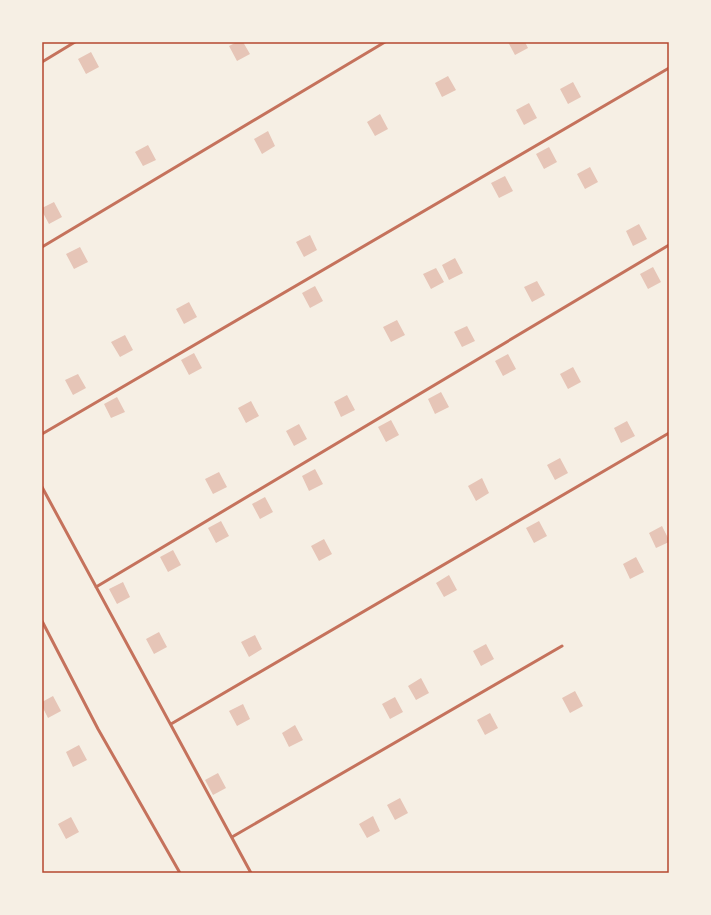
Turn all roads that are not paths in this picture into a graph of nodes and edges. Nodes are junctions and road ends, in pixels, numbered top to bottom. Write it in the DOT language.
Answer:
graph roads {
  1 [pos="75,42"];
  2 [pos="385,42"];
  3 [pos="42,62"];
  4 [pos="669,68"];
  5 [pos="669,245"];
  6 [pos="42,247"];
  7 [pos="669,433"];
  8 [pos="42,434"];
  9 [pos="42,487"];
  10 [pos="96,587"];
  11 [pos="42,621"];
  12 [pos="562,646"];
  13 [pos="170,724"];
  14 [pos="232,837"];
  15 [pos="180,873"];
  16 [pos="251,873"];
  1 -- 3 [label="lane"];
  2 -- 6 [label="lane"];
  4 -- 8 [label="lane"];
  5 -- 10 [label="lane"];
  7 -- 13 [label="lane"];
  9 -- 10 [label="lane"];
  10 -- 13 [label="lane"];
  11 -- 15 [label="lane"];
  12 -- 14 [label="lane"];
  13 -- 14 [label="lane"];
  14 -- 16 [label="lane"];
}
